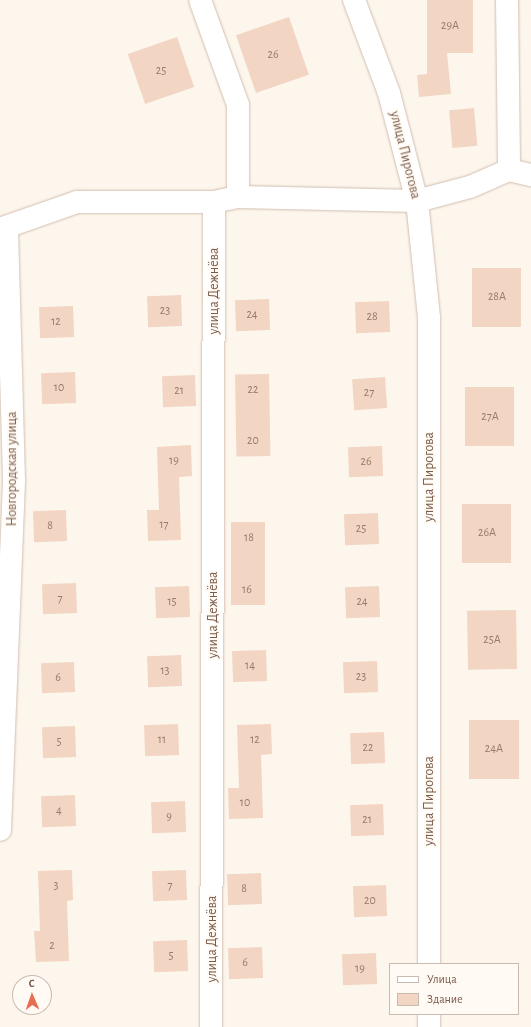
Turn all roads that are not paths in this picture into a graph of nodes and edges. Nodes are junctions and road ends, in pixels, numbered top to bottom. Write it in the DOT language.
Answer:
graph roads {
  1 [pos="200,0"];
  2 [pos="354,0"];
  3 [pos="508,0"];
  4 [pos="509,170"];
  5 [pos="531,175"];
  6 [pos="238,196"];
  7 [pos="417,201"];
  8 [pos="214,202"];
  9 [pos="3,228"];
  10 [pos="0,830"];
  11 [pos="429,963"];
  12 [pos="429,1015"];
  13 [pos="211,1027"];
  14 [pos="429,1027"];
  1 -- 6 [label="street"];
  2 -- 7 [label="street, улица Пирогова"];
  3 -- 4 [label="street"];
  4 -- 5 [label="street"];
  4 -- 7 [label="street"];
  6 -- 7 [label="street"];
  6 -- 8 [label="street"];
  7 -- 11 [label="street, улица Пирогова"];
  8 -- 9 [label="street"];
  8 -- 13 [label="street, улица Дежнёва"];
  9 -- 10 [label="street, Новгородская улица"];
  12 -- 14 [label="street"];
}
